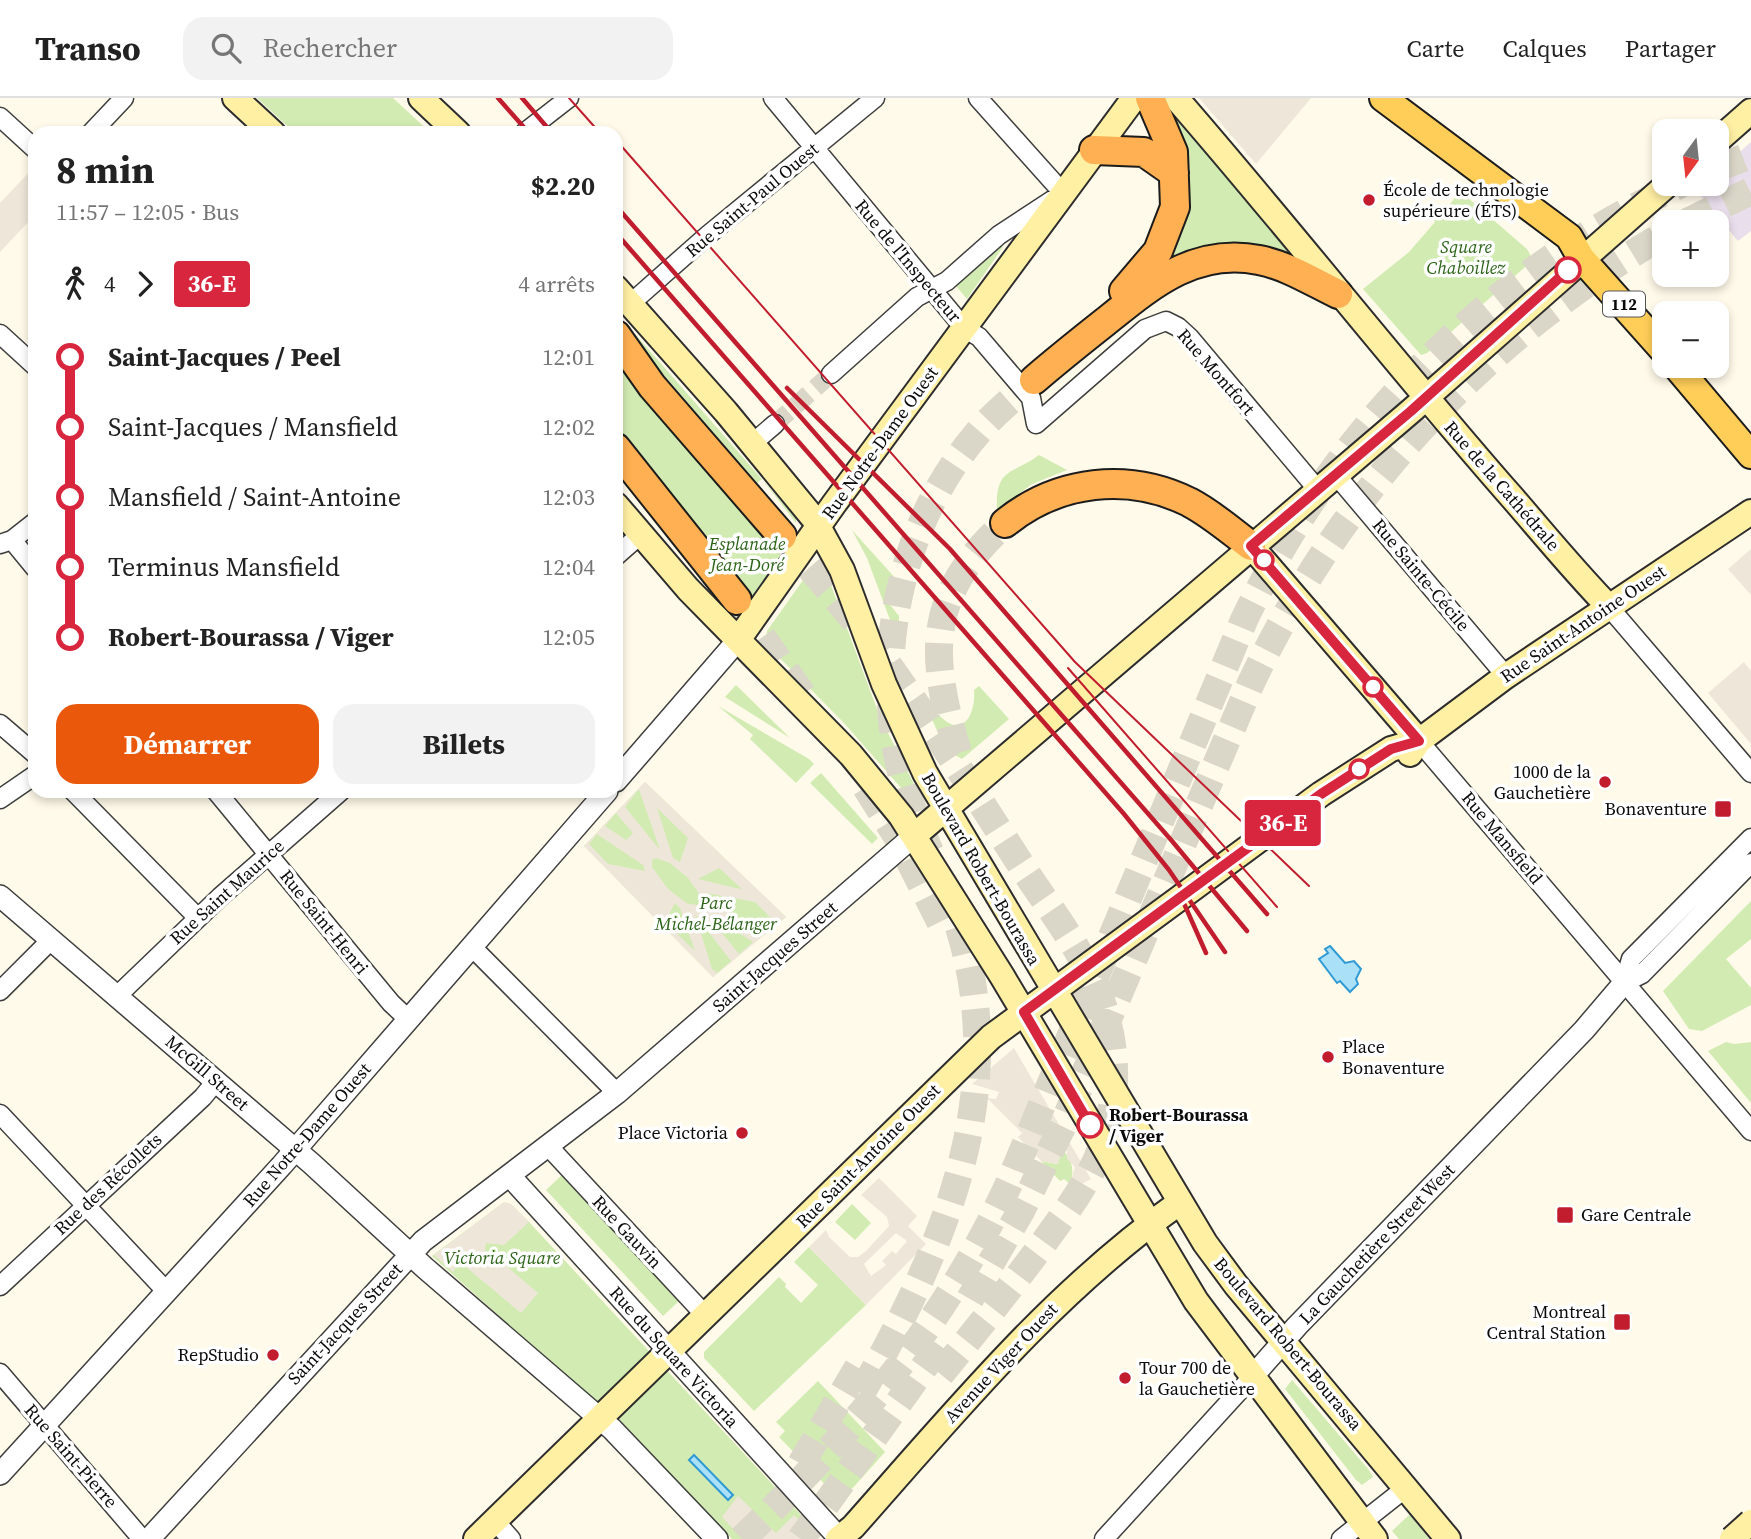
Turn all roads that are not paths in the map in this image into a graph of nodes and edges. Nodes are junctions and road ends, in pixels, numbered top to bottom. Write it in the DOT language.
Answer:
graph roads {
  1 [pos="124,98"];
  2 [pos="235,98"];
  3 [pos="421,98"];
  4 [pos="569,98"];
  5 [pos="773,98"];
  6 [pos="875,98"];
  7 [pos="978,98"];
  8 [pos="1134,98"];
  9 [pos="1150,98"];
  10 [pos="1176,98"];
  11 [pos="1383,98"];
  12 [pos="1751,111"];
  13 [pos="0,117"];
  14 [pos="98,126"];
  15 [pos="265,126"];
  16 [pos="451,126"];
  17 [pos="533,126"];
  18 [pos="1729,130"];
  19 [pos="28,143"];
  20 [pos="814,148"];
  21 [pos="1094,150"];
  22 [pos="1174,173"];
  23 [pos="1063,193"];
  24 [pos="1654,196"];
  25 [pos="1581,258"];
  26 [pos="932,290"];
  27 [pos="1338,294"];
  28 [pos="623,296"];
  29 [pos="964,328"];
  30 [pos="0,334"];
  31 [pos="1652,338"];
  32 [pos="623,345"];
  33 [pos="28,360"];
  34 [pos="831,374"];
  35 [pos="1686,378"];
  36 [pos="1425,397"];
  37 [pos="775,424"];
  38 [pos="1036,424"];
  39 [pos="753,443"];
  40 [pos="1751,455"];
  41 [pos="623,457"];
  42 [pos="1327,483"];
  43 [pos="1751,512"];
  44 [pos="623,513"];
  45 [pos="1005,523"];
  46 [pos="28,527"];
  47 [pos="818,527"];
  48 [pos="641,534"];
  49 [pos="782,536"];
  50 [pos="6,542"];
  51 [pos="1251,546"];
  52 [pos="623,550"];
  53 [pos="28,562"];
  54 [pos="737,600"];
  55 [pos="1609,607"];
  56 [pos="738,640"];
  57 [pos="1506,676"];
  58 [pos="0,724"];
  59 [pos="1419,741"];
  60 [pos="28,748"];
  61 [pos="623,772"];
  62 [pos="1751,773"];
  63 [pos="28,780"];
  64 [pos="80,798"];
  65 [pos="222,798"];
  66 [pos="333,798"];
  67 [pos="601,798"];
  68 [pos="0,799"];
  69 [pos="946,809"];
  70 [pos="915,835"];
  71 [pos="1751,838"];
  72 [pos="268,853"];
  73 [pos="1751,863"];
  74 [pos="0,895"];
  75 [pos="198,918"];
  76 [pos="51,940"];
  77 [pos="471,946"];
  78 [pos="1624,983"];
  79 [pos="0,991"];
  80 [pos="1054,991"];
  81 [pos="117,996"];
  82 [pos="1024,1012"];
  83 [pos="408,1020"];
  84 [pos="216,1081"];
  85 [pos="617,1093"];
  86 [pos="0,1114"];
  87 [pos="1751,1131"];
  88 [pos="548,1146"];
  89 [pos="295,1149"];
  90 [pos="510,1177"];
  91 [pos="1179,1203"];
  92 [pos="85,1205"];
  93 [pos="1149,1224"];
  94 [pos="410,1254"];
  95 [pos="0,1286"];
  96 [pos="167,1292"];
  97 [pos="706,1316"];
  98 [pos="1284,1341"];
  99 [pos="669,1352"];
  100 [pos="0,1373"];
  101 [pos="1253,1376"];
  102 [pos="599,1418"];
  103 [pos="44,1425"];
  104 [pos="0,1474"];
  105 [pos="1407,1487"];
  106 [pos="495,1521"];
  107 [pos="1751,1522"];
  108 [pos="1369,1530"];
  109 [pos="142,1539"];
  110 [pos="149,1539"];
  111 [pos="476,1539"];
  112 [pos="512,1539"];
  113 [pos="717,1539"];
  114 [pos="839,1539"];
  115 [pos="1104,1539"];
  116 [pos="1341,1539"];
  117 [pos="1448,1539"];
  118 [pos="1732,1539"];
  1 -- 14 [label="street"];
  2 -- 15 [label="main road"];
  3 -- 16 [label="main road"];
  4 -- 17 [label="street"];
  5 -- 20 [label="street, Rue de l'Inspecteur"];
  6 -- 20 [label="street, Rue Saint-Paul Ouest"];
  7 -- 23 [label="street"];
  8 -- 21 [label="main road, Rue Notre-Dame Ouest"];
  9 -- 22 [label="highway"];
  10 -- 27 [label="main road, Rue de la Cathédrale"];
  11 -- 25 [label="main road, 112"];
  12 -- 18 [label="main road"];
  13 -- 19 [label="street"];
  20 -- 26 [label="street, Rue de l'Inspecteur"];
  20 -- 28 [label="street, Rue Saint-Paul Ouest"];
  21 -- 22 [label="highway"];
  21 -- 23 [label="main road, Rue Notre-Dame Ouest"];
  22 -- 27 [label="highway"];
  23 -- 26 [label="street"];
  23 -- 29 [label="main road, Rue Notre-Dame Ouest"];
  24 -- 25 [label="main road"];
  25 -- 31 [label="main road, 112"];
  25 -- 36 [label="main road, Saint-Jacques Street"];
  26 -- 29 [label="street, Rue de l'Inspecteur"];
  26 -- 34 [label="street"];
  27 -- 36 [label="main road, Rue de la Cathédrale"];
  28 -- 39 [label="main road, Boulevard Robert-Bourassa"];
  29 -- 38 [label="street, Rue de l'Inspecteur"];
  29 -- 47 [label="main road, Rue Notre-Dame Ouest"];
  30 -- 33 [label="street"];
  32 -- 49 [label="highway"];
  35 -- 40 [label="main road"];
  36 -- 42 [label="main road, Saint-Jacques Street"];
  36 -- 55 [label="main road, Rue de la Cathédrale"];
  37 -- 39 [label="street"];
  38 -- 42 [label="street, Rue Montfort"];
  39 -- 47 [label="main road, Boulevard Robert-Bourassa"];
  41 -- 54 [label="highway"];
  42 -- 51 [label="main road, Saint-Jacques Street"];
  42 -- 57 [label="street, Rue Sainte-Cécile"];
  43 -- 55 [label="main road, Rue Saint-Antoine Ouest"];
  44 -- 48 [label="main road, Boulevard Robert-Bourassa"];
  45 -- 51 [label="highway"];
  46 -- 50 [label="street"];
  47 -- 56 [label="main road, Rue Notre-Dame Ouest"];
  47 -- 69 [label="main road, Boulevard Robert-Bourassa"];
  48 -- 52 [label="street"];
  48 -- 56 [label="main road, Boulevard Robert-Bourassa"];
  50 -- 53 [label="street"];
  51 -- 59 [label="main road, Rue Mansfield"];
  51 -- 69 [label="main road, Saint-Jacques Street"];
  55 -- 57 [label="main road, Rue Saint-Antoine Ouest"];
  55 -- 62 [label="street, Rue de la Cathédrale"];
  56 -- 61 [label="street, Rue Notre-Dame Ouest"];
  56 -- 70 [label="main road, Boulevard Robert-Bourassa"];
  57 -- 59 [label="main road, Rue Saint-Antoine Ouest"];
  58 -- 60 [label="street"];
  59 -- 78 [label="street, Rue Mansfield"];
  59 -- 80 [label="main road, Rue Saint-Antoine Ouest"];
  63 -- 68 [label="street"];
  64 -- 75 [label="street"];
  65 -- 72 [label="street, Rue Saint-Henri"];
  66 -- 72 [label="street, Rue Saint Maurice"];
  67 -- 77 [label="street, Rue Notre-Dame Ouest"];
  69 -- 70 [label="main road, Saint-Jacques Street"];
  69 -- 80 [label="main road, Boulevard Robert-Bourassa"];
  70 -- 82 [label="main road, Boulevard Robert-Bourassa"];
  70 -- 85 [label="street, Saint-Jacques Street"];
  71 -- 78 [label="street, La Gauchetière Street West"];
  72 -- 75 [label="street, Rue Saint Maurice"];
  72 -- 83 [label="street, Rue Saint-Henri"];
  73 -- 78 [label="street, La Gauchetière Street West"];
  74 -- 76 [label="street, McGill Street"];
  75 -- 81 [label="street, Rue Saint Maurice"];
  76 -- 79 [label="street"];
  76 -- 81 [label="street, McGill Street"];
  77 -- 83 [label="street, Rue Notre-Dame Ouest"];
  77 -- 85 [label="street"];
  78 -- 87 [label="street, Rue Mansfield"];
  78 -- 98 [label="street, La Gauchetière Street West"];
  80 -- 82 [label="main road, Rue Saint-Antoine Ouest"];
  80 -- 91 [label="main road, Boulevard Robert-Bourassa"];
  81 -- 84 [label="street, McGill Street"];
  82 -- 93 [label="main road, Boulevard Robert-Bourassa"];
  82 -- 97 [label="main road, Rue Saint-Antoine Ouest"];
  83 -- 89 [label="street, Rue Notre-Dame Ouest"];
  84 -- 89 [label="street, McGill Street"];
  84 -- 92 [label="street, Rue des Récollets"];
  85 -- 88 [label="street, Saint-Jacques Street"];
  86 -- 92 [label="street"];
  88 -- 90 [label="street, Saint-Jacques Street"];
  88 -- 97 [label="street, Rue Gauvin"];
  89 -- 94 [label="street, McGill Street"];
  89 -- 96 [label="street, Rue Notre-Dame Ouest"];
  90 -- 94 [label="street, Saint-Jacques Street"];
  90 -- 99 [label="street, Rue du Square Victoria"];
  91 -- 93 [label="main road, Avenue Viger Ouest"];
  91 -- 98 [label="main road, Boulevard Robert-Bourassa"];
  92 -- 95 [label="street, Rue des Récollets"];
  92 -- 96 [label="street"];
  93 -- 101 [label="main road, Boulevard Robert-Bourassa"];
  93 -- 114 [label="main road, Avenue Viger Ouest"];
  94 -- 102 [label="street"];
  94 -- 110 [label="street, Saint-Jacques Street"];
  96 -- 103 [label="street, Rue Notre-Dame Ouest"];
  97 -- 99 [label="main road, Rue Saint-Antoine Ouest"];
  98 -- 101 [label="street, La Gauchetière Street West"];
  98 -- 105 [label="main road, Boulevard Robert-Bourassa"];
  99 -- 102 [label="main road, Rue Saint-Antoine Ouest"];
  99 -- 114 [label="street, Rue du Square Victoria"];
  100 -- 103 [label="street, Rue Saint-Pierre"];
  101 -- 108 [label="main road, Boulevard Robert-Bourassa"];
  101 -- 115 [label="street, La Gauchetière Street West"];
  102 -- 106 [label="main road, Rue Saint-Antoine Ouest"];
  102 -- 113 [label="street"];
  103 -- 104 [label="street, Rue Notre-Dame Ouest"];
  103 -- 109 [label="street, Rue Saint-Pierre"];
  105 -- 108 [label="street"];
  105 -- 117 [label="main road, Boulevard Robert-Bourassa"];
  106 -- 111 [label="main road, Rue Saint-Antoine Ouest"];
  106 -- 112 [label="street"];
  107 -- 118 [label="main road, bridge"];
  108 -- 116 [label="street"];
}
